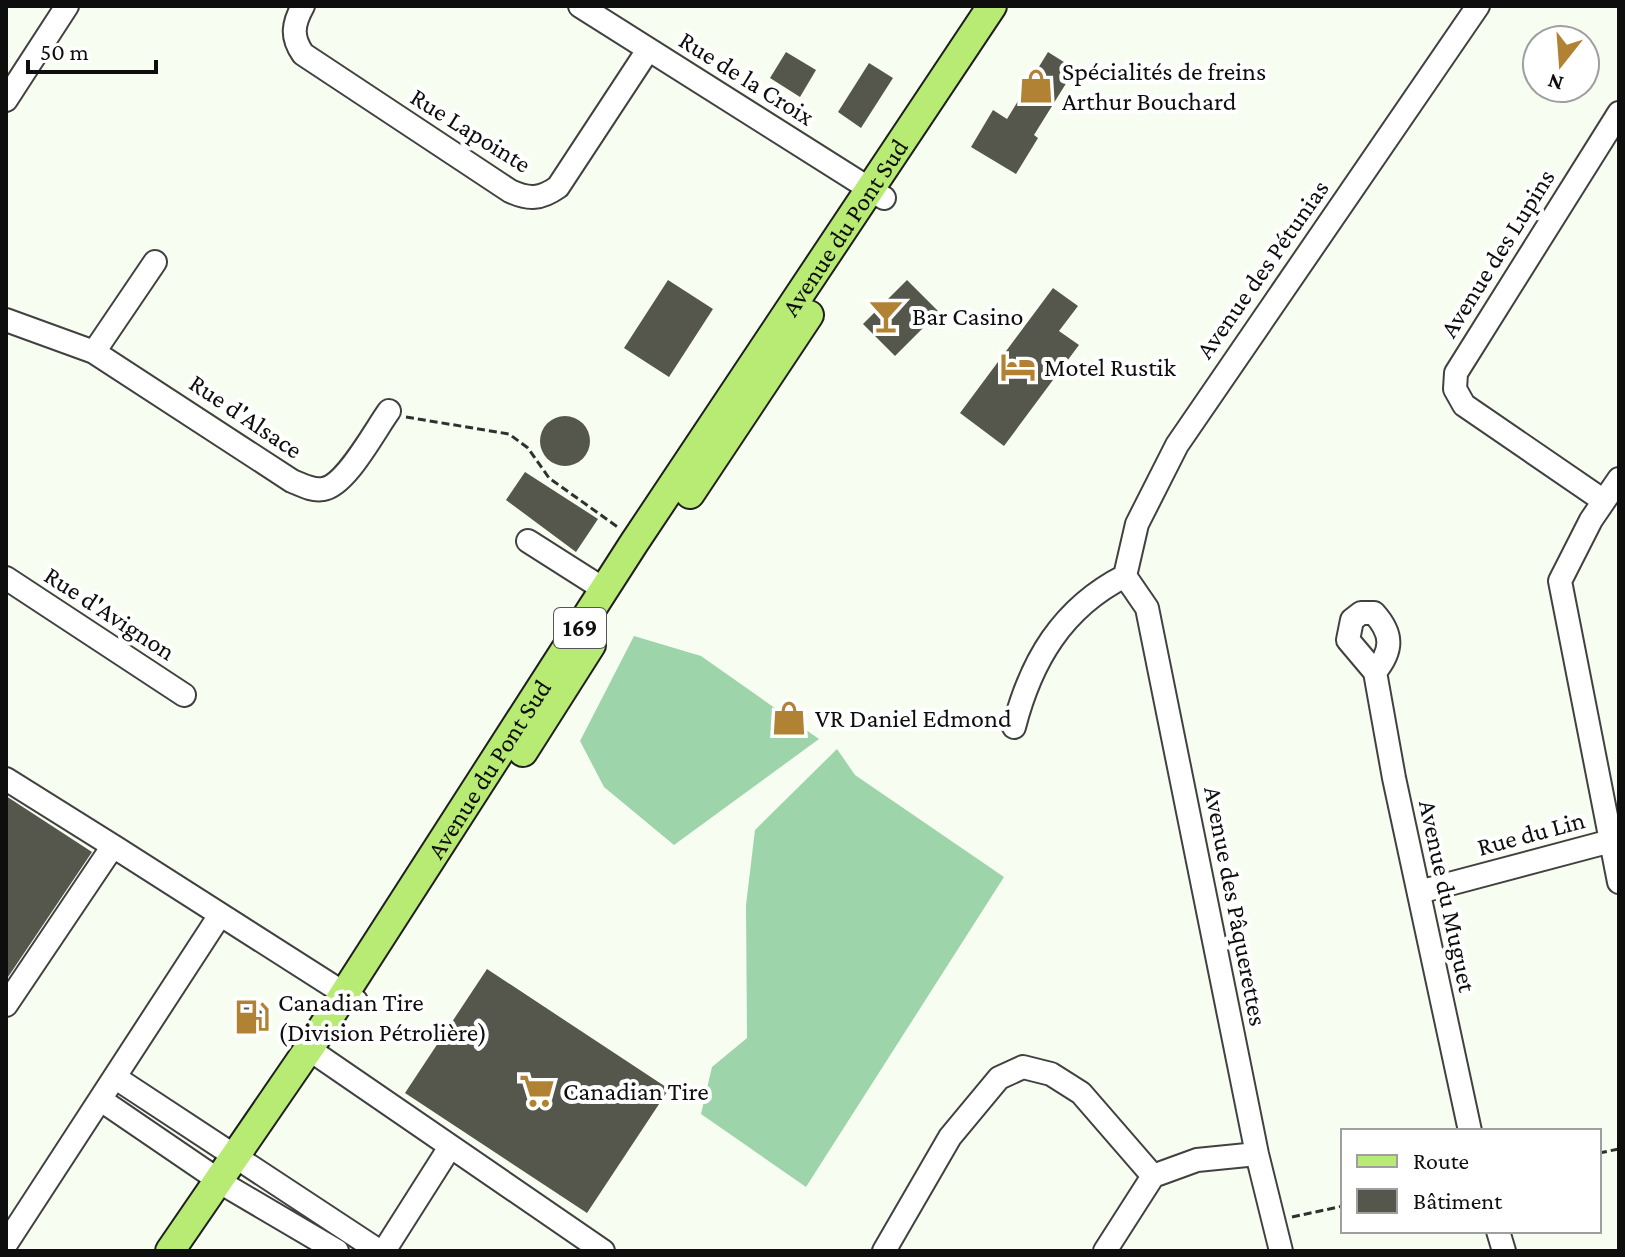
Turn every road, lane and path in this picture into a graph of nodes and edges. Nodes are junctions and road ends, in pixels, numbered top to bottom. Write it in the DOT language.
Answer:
graph roads {
  1 [pos="67,6"];
  2 [pos="303,6"];
  3 [pos="580,6"];
  4 [pos="992,6"];
  5 [pos="1009,6"];
  6 [pos="1478,6"];
  7 [pos="648,50"];
  8 [pos="6,100"];
  9 [pos="1619,113"];
  10 [pos="878,193"];
  11 [pos="155,262"];
  12 [pos="6,320"];
  13 [pos="94,352"];
  14 [pos="388,413"];
  15 [pos="1619,479"];
  16 [pos="1604,501"];
  17 [pos="628,535"];
  18 [pos="528,541"];
  19 [pos="1125,576"];
  20 [pos="6,578"];
  21 [pos="605,590"];
  22 [pos="1375,672"];
  23 [pos="184,695"];
  24 [pos="1014,727"];
  25 [pos="6,779"];
  26 [pos="1611,841"];
  27 [pos="113,846"];
  28 [pos="1619,882"];
  29 [pos="1419,892"];
  30 [pos="220,915"];
  31 [pos="350,997"];
  32 [pos="6,1005"];
  33 [pos="319,1056"];
  34 [pos="116,1078"];
  35 [pos="101,1100"];
  36 [pos="1470,1129"];
  37 [pos="450,1147"];
  38 [pos="1257,1154"];
  39 [pos="241,1159"];
  40 [pos="1153,1176"];
  41 [pos="223,1183"];
  42 [pos="1341,1206"];
  43 [pos="1274,1220"];
  44 [pos="6,1244"];
  45 [pos="170,1251"];
  46 [pos="188,1251"];
  47 [pos="337,1251"];
  48 [pos="381,1251"];
  49 [pos="603,1251"];
  50 [pos="884,1251"];
  51 [pos="1105,1251"];
  52 [pos="1281,1251"];
  1 -- 8 [label="street"];
  2 -- 7 [label="street, Rue Lapointe"];
  3 -- 7 [label="street, Rue de la Croix"];
  4 -- 10 [label="main road, Avenue du Pont Sud / 169"];
  5 -- 10 [label="main road, Avenue du Pont Sud / 169"];
  6 -- 19 [label="street, Avenue des Pétunias"];
  7 -- 10 [label="street, Rue de la Croix"];
  9 -- 16 [label="street, Avenue des Lupins"];
  10 -- 21 [label="main road, Avenue du Pont Sud / 169"];
  10 -- 31 [label="main road, Avenue du Pont Sud / 169"];
  11 -- 13 [label="street"];
  12 -- 13 [label="street, Rue d'Alsace"];
  13 -- 14 [label="street, Rue d'Alsace"];
  14 -- 17 [label="path"];
  15 -- 16 [label="street"];
  16 -- 26 [label="street"];
  18 -- 21 [label="street"];
  19 -- 24 [label="street"];
  19 -- 38 [label="street, Avenue des Pâquerettes"];
  20 -- 23 [label="street, Rue d'Avignon"];
  21 -- 31 [label="main road, Avenue du Pont Sud / 169"];
  22 -- 29 [label="street, Avenue du Muguet"];
  25 -- 27 [label="street"];
  26 -- 28 [label="street"];
  26 -- 29 [label="street, Rue du Lin"];
  27 -- 30 [label="street"];
  27 -- 32 [label="street"];
  29 -- 36 [label="street, Avenue du Muguet"];
  30 -- 31 [label="street"];
  30 -- 34 [label="street"];
  31 -- 33 [label="main road, Avenue du Pont Sud / 169"];
  31 -- 39 [label="main road, Avenue du Pont Sud / 169"];
  33 -- 37 [label="street"];
  33 -- 39 [label="main road, Avenue du Pont Sud / 169"];
  34 -- 35 [label="street"];
  34 -- 39 [label="street"];
  35 -- 41 [label="street"];
  35 -- 44 [label="street"];
  37 -- 48 [label="street"];
  37 -- 49 [label="street"];
  38 -- 40 [label="street"];
  38 -- 43 [label="street, Avenue des Pâquerettes"];
  39 -- 41 [label="main road, Avenue du Pont Sud / 169"];
  39 -- 48 [label="street"];
  40 -- 50 [label="street"];
  40 -- 51 [label="street"];
  41 -- 45 [label="main road, Avenue du Pont Sud / 169"];
  41 -- 46 [label="main road, Avenue du Pont Sud / 169"];
  41 -- 47 [label="street"];
  42 -- 43 [label="path"];
  43 -- 52 [label="street, Avenue des Pâquerettes"];
}
